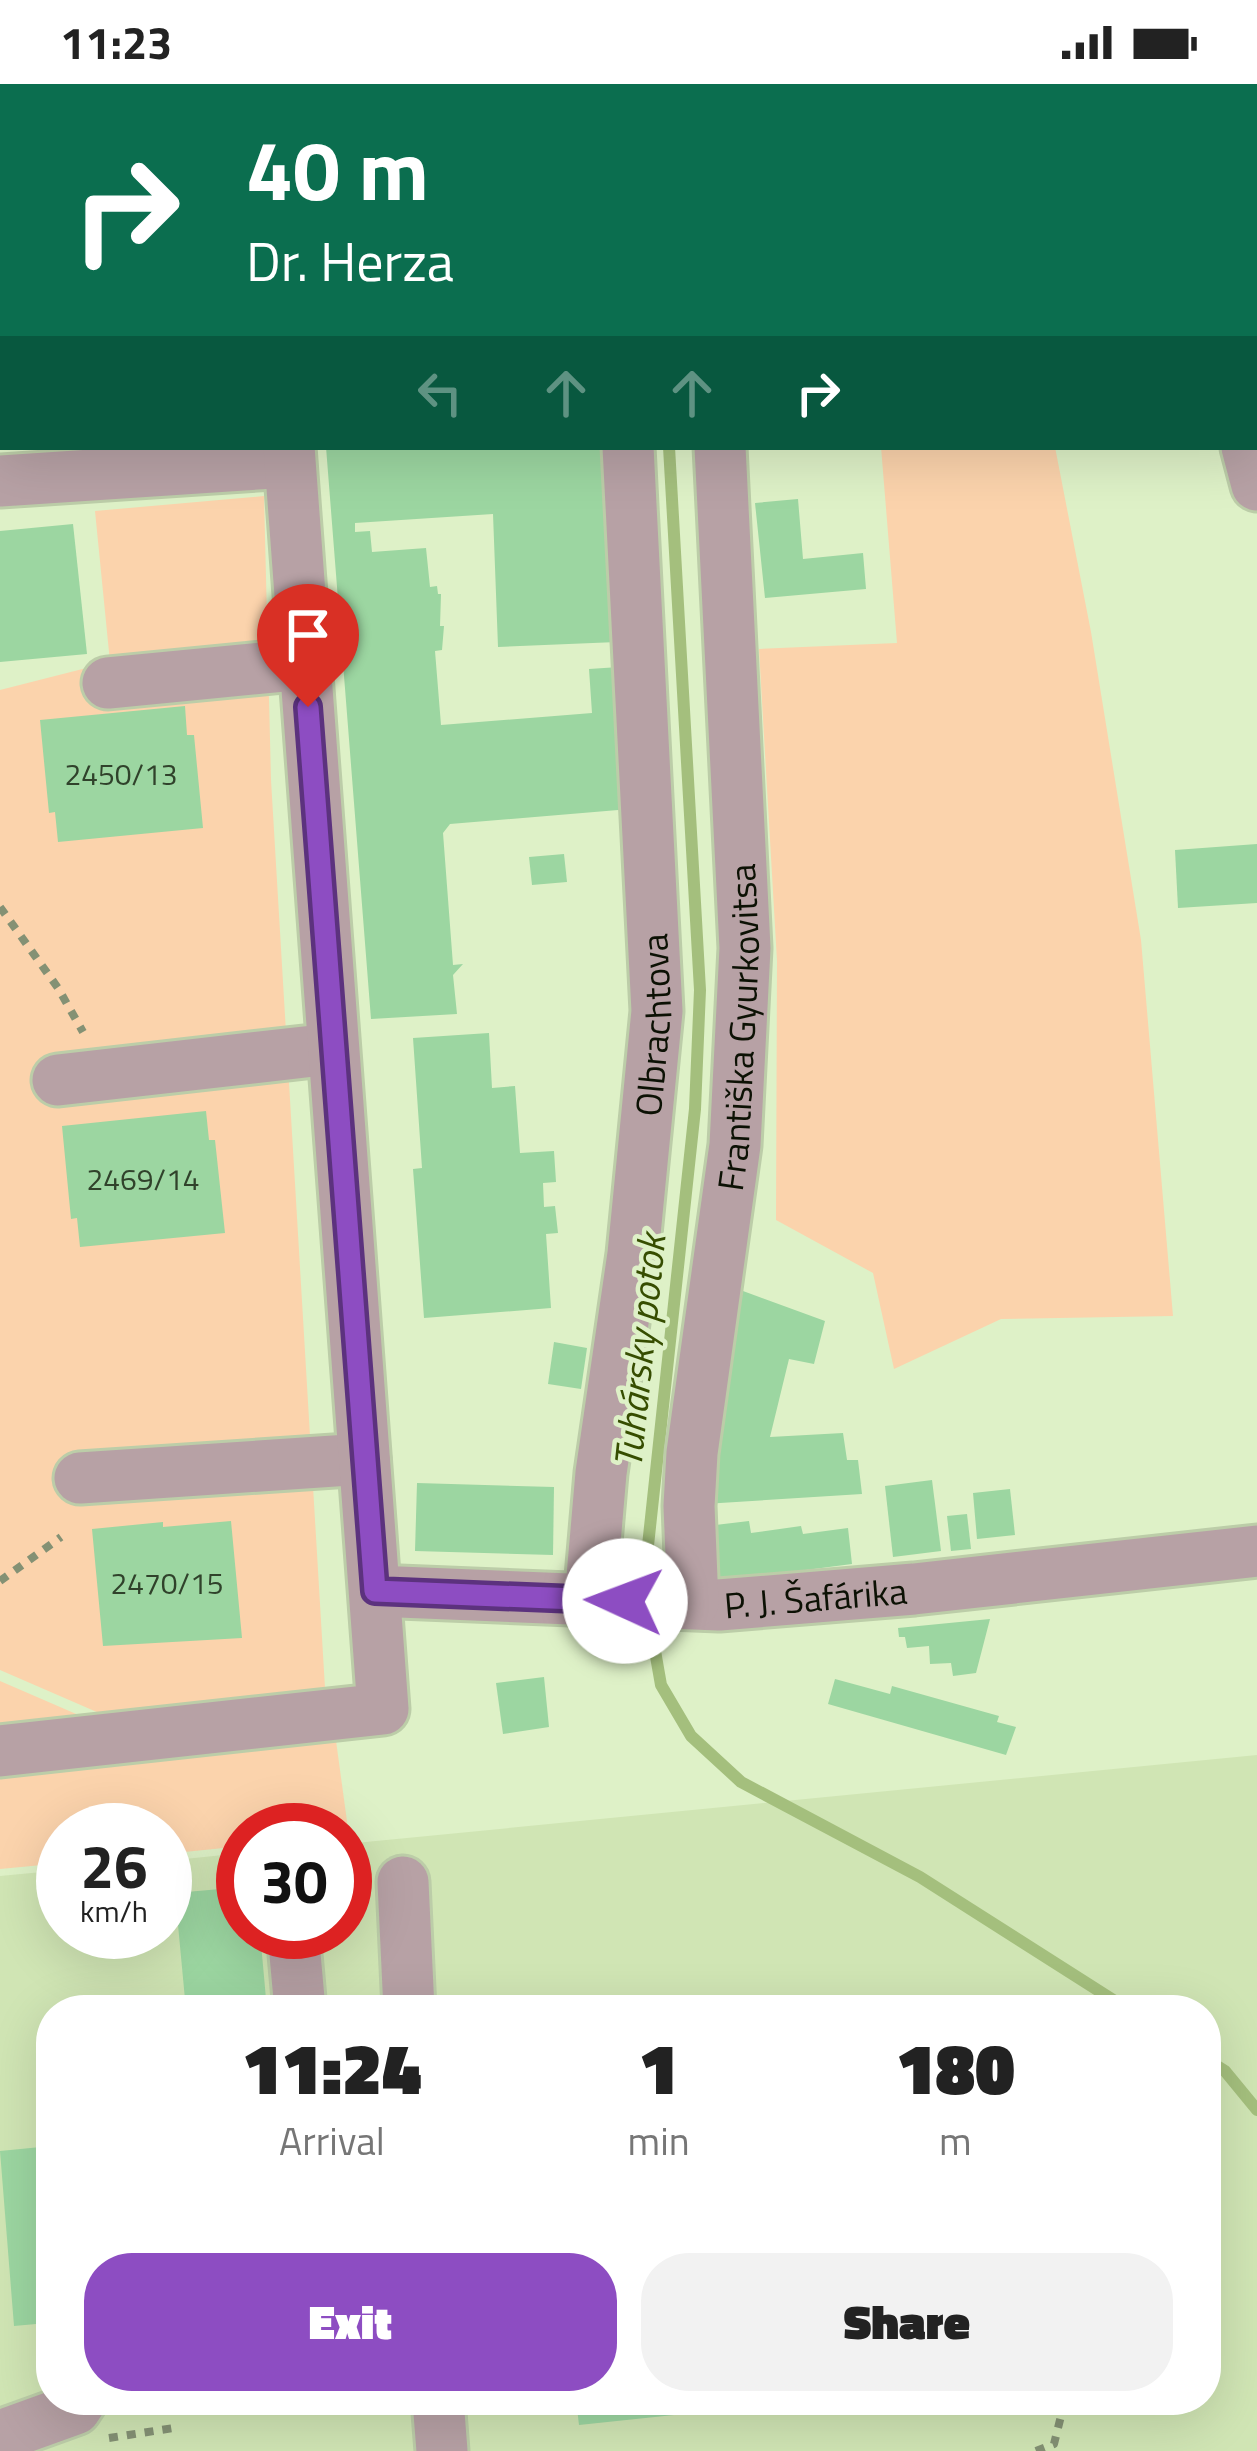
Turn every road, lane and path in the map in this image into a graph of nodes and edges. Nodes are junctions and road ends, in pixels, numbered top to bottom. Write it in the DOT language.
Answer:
graph roads {
  1 [pos="628,450"];
  2 [pos="720,450"];
  3 [pos="1248,450"];
  4 [pos="289,454"];
  5 [pos="0,482"];
  6 [pos="1257,485"];
  7 [pos="304,664"];
  8 [pos="107,683"];
  9 [pos="0,907"];
  10 [pos="331,1049"];
  11 [pos="83,1078"];
  12 [pos="364,1460"];
  13 [pos="80,1478"];
  14 [pos="61,1537"];
  15 [pos="1257,1551"];
  16 [pos="0,1581"];
  17 [pos="375,1591"];
  18 [pos="579,1600"];
  19 [pos="706,1604"];
  20 [pos="0,1751"];
  21 [pos="403,1882"];
  22 [pos="295,1959"];
  23 [pos="299,1995"];
  24 [pos="408,1995"];
  25 [pos="58,2415"];
  26 [pos="439,2415"];
  27 [pos="1061,2415"];
  28 [pos="88,2420"];
  29 [pos="173,2428"];
  30 [pos="0,2436"];
  31 [pos="442,2451"];
  32 [pos="1036,2451"];
  1 -- 18 [label="street, Olbrachtova"];
  2 -- 19 [label="street, Františka Gyurkovitsa"];
  3 -- 6 [label="street"];
  4 -- 5 [label="street"];
  4 -- 7 [label="street"];
  7 -- 8 [label="street"];
  7 -- 10 [label="street"];
  9 -- 11 [label="path"];
  10 -- 11 [label="street"];
  10 -- 12 [label="street"];
  12 -- 13 [label="street"];
  12 -- 17 [label="street"];
  14 -- 16 [label="path"];
  15 -- 19 [label="street, P. J. Šafárika"];
  17 -- 18 [label="street, P. J. Šafárika"];
  17 -- 20 [label="street"];
  18 -- 19 [label="street, P. J. Šafárika"];
  21 -- 24 [label="street"];
  22 -- 23 [label="street"];
  25 -- 30 [label="street"];
  26 -- 31 [label="street"];
  27 -- 32 [label="path"];
  28 -- 29 [label="path"];
}
